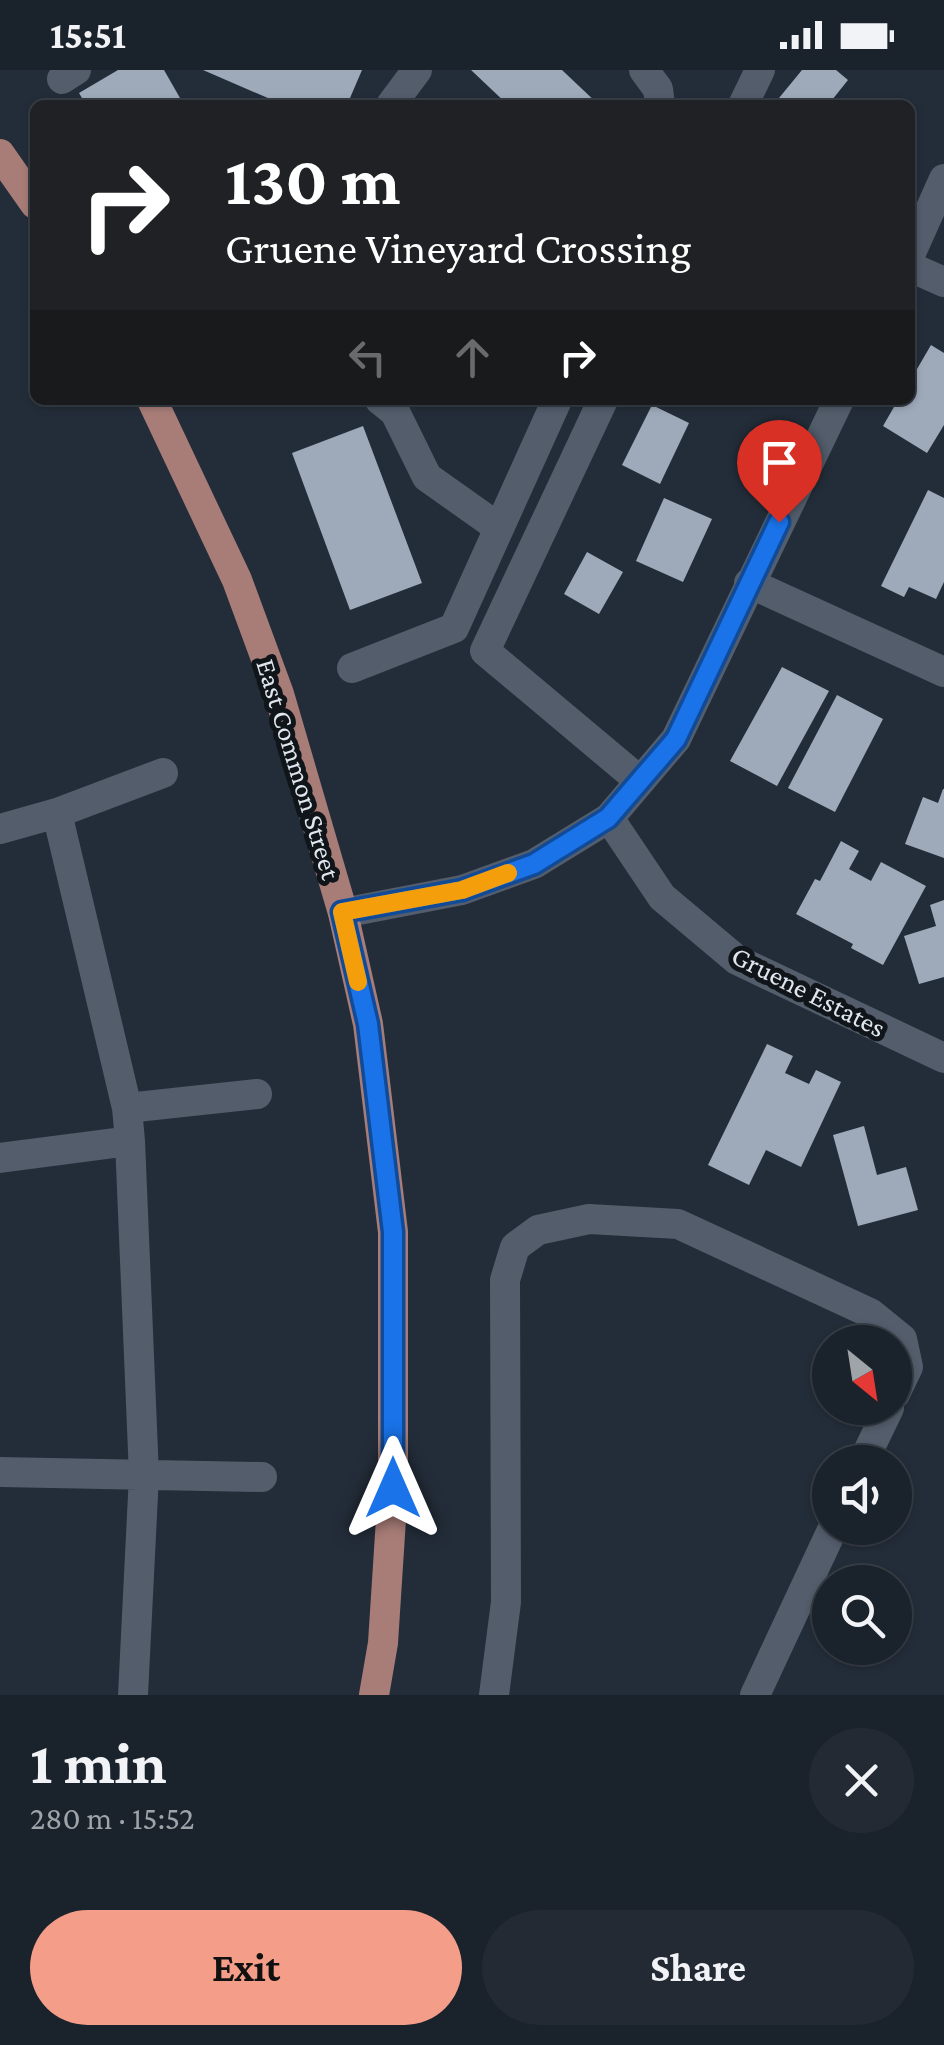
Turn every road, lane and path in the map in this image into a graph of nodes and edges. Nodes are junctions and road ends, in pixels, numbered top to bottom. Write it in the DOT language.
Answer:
graph roads {
  1 [pos="417,70"];
  2 [pos="644,70"];
  3 [pos="760,70"];
  4 [pos="395,100"];
  5 [pos="659,100"];
  6 [pos="745,100"];
  7 [pos="0,154"];
  8 [pos="944,180"];
  9 [pos="30,197"];
  10 [pos="915,244"];
  11 [pos="915,268"];
  12 [pos="944,282"];
  13 [pos="157,405"];
  14 [pos="386,405"];
  15 [pos="555,405"];
  16 [pos="602,405"];
  17 [pos="837,405"];
  18 [pos="499,528"];
  19 [pos="749,583"];
  20 [pos="352,668"];
  21 [pos="944,672"];
  22 [pos="163,773"];
  23 [pos="640,781"];
  24 [pos="57,812"];
  25 [pos="608,818"];
  26 [pos="0,829"];
  27 [pos="342,912"];
  28 [pos="944,1058"];
  29 [pos="257,1094"];
  30 [pos="127,1108"];
  31 [pos="130,1141"];
  32 [pos="0,1158"];
  33 [pos="885,1325"];
  34 [pos="0,1472"];
  35 [pos="144,1475"];
  36 [pos="262,1477"];
  37 [pos="825,1545"];
  38 [pos="133,1695"];
  39 [pos="374,1695"];
  40 [pos="494,1695"];
  41 [pos="755,1695"];
  1 -- 4 [label="street"];
  2 -- 5 [label="street"];
  3 -- 6 [label="street"];
  7 -- 9 [label="main road"];
  8 -- 10 [label="street"];
  11 -- 12 [label="street"];
  13 -- 27 [label="main road, East Common Street"];
  14 -- 18 [label="street"];
  15 -- 18 [label="street"];
  16 -- 23 [label="street"];
  17 -- 19 [label="street"];
  18 -- 20 [label="street"];
  19 -- 21 [label="street"];
  19 -- 23 [label="street"];
  22 -- 24 [label="street"];
  23 -- 25 [label="street"];
  24 -- 26 [label="street"];
  24 -- 30 [label="street"];
  25 -- 27 [label="street"];
  25 -- 28 [label="street, Gruene Estates"];
  27 -- 39 [label="main road, East Common Street"];
  29 -- 30 [label="street"];
  30 -- 31 [label="street"];
  31 -- 32 [label="street"];
  31 -- 35 [label="street"];
  33 -- 40 [label="street"];
  34 -- 35 [label="street"];
  35 -- 36 [label="street"];
  35 -- 38 [label="street"];
  37 -- 41 [label="street"];
}
